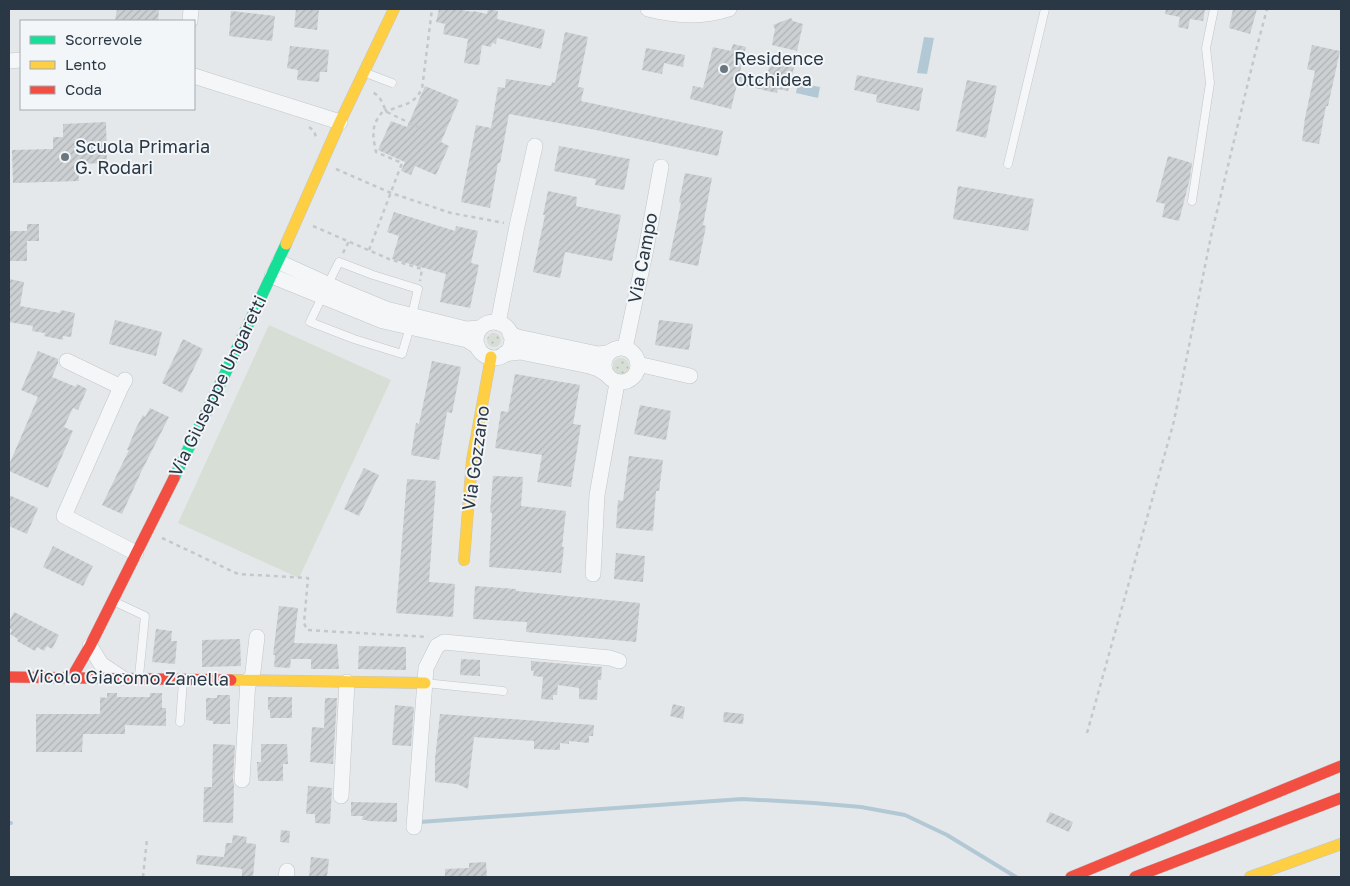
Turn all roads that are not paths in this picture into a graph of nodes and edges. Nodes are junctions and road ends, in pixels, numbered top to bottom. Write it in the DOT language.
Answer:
graph roads {
  1 [pos="394,9"];
  2 [pos="648,9"];
  3 [pos="1045,9"];
  4 [pos="1214,9"];
  5 [pos="724,10"];
  6 [pos="364,72"];
  7 [pos="195,76"];
  8 [pos="392,83"];
  9 [pos="340,122"];
  10 [pos="535,146"];
  11 [pos="1008,164"];
  12 [pos="661,167"];
  13 [pos="1192,200"];
  14 [pos="279,262"];
  15 [pos="272,276"];
  16 [pos="325,291"];
  17 [pos="411,321"];
  18 [pos="498,323"];
  19 [pos="480,328"];
  20 [pos="510,334"];
  21 [pos="478,347"];
  22 [pos="625,348"];
  23 [pos="608,353"];
  24 [pos="498,356"];
  25 [pos="67,361"];
  26 [pos="638,364"];
  27 [pos="690,376"];
  28 [pos="611,379"];
  29 [pos="136,552"];
  30 [pos="464,560"];
  31 [pos="593,574"];
  32 [pos="112,601"];
  33 [pos="256,637"];
  34 [pos="90,646"];
  35 [pos="619,661"];
  36 [pos="9,677"];
  37 [pos="72,677"];
  38 [pos="122,678"];
  39 [pos="139,678"];
  40 [pos="184,679"];
  41 [pos="250,680"];
  42 [pos="347,682"];
  43 [pos="425,683"];
  44 [pos="503,691"];
  45 [pos="180,722"];
  46 [pos="1341,766"];
  47 [pos="242,780"];
  48 [pos="341,796"];
  49 [pos="1341,798"];
  50 [pos="414,827"];
  51 [pos="1341,844"];
  52 [pos="1071,877"];
  53 [pos="1135,877"];
  54 [pos="1250,877"];
  1 -- 6 [label="main road, Via Giuseppe Ungaretti"];
  2 -- 5 [label="street"];
  3 -- 11 [label="lane"];
  4 -- 13 [label="lane"];
  6 -- 8 [label="lane"];
  6 -- 9 [label="main road, Via Giuseppe Ungaretti"];
  7 -- 9 [label="street"];
  9 -- 14 [label="main road, Via Giuseppe Ungaretti"];
  10 -- 18 [label="street"];
  12 -- 22 [label="street, Via Campo"];
  14 -- 15 [label="main road, Via Giuseppe Ungaretti"];
  14 -- 16 [label="street"];
  15 -- 16 [label="street"];
  15 -- 29 [label="main road, Via Giuseppe Ungaretti"];
  16 -- 17 [label="street"];
  16 -- 17 [label="lane"];
  16 -- 17 [label="lane"];
  17 -- 19 [label="street"];
  17 -- 21 [label="street"];
  18 -- 19 [label="street"];
  18 -- 20 [label="street"];
  19 -- 21 [label="street"];
  20 -- 23 [label="street"];
  20 -- 24 [label="street"];
  21 -- 24 [label="street"];
  22 -- 23 [label="street"];
  22 -- 26 [label="street"];
  23 -- 28 [label="street"];
  24 -- 28 [label="street"];
  24 -- 30 [label="main road, Via Gozzano"];
  25 -- 29 [label="street"];
  26 -- 27 [label="street"];
  26 -- 28 [label="street"];
  28 -- 31 [label="street"];
  29 -- 32 [label="main road, Via Giuseppe Ungaretti"];
  32 -- 34 [label="main road, Via Giuseppe Ungaretti"];
  32 -- 39 [label="lane"];
  33 -- 41 [label="street, Vicolo Giacomo Zanella"];
  34 -- 37 [label="main road, Via Giuseppe Ungaretti"];
  34 -- 38 [label="street"];
  35 -- 43 [label="street"];
  36 -- 37 [label="main road, Vicolo Giacomo Zanella"];
  37 -- 38 [label="main road, Vicolo Giacomo Zanella"];
  38 -- 39 [label="main road, Vicolo Giacomo Zanella"];
  39 -- 40 [label="main road, Vicolo Giacomo Zanella"];
  40 -- 41 [label="main road, Vicolo Giacomo Zanella"];
  40 -- 45 [label="lane"];
  41 -- 42 [label="main road, Vicolo Giacomo Zanella"];
  41 -- 47 [label="street, Vicolo Giacomo Zanella"];
  42 -- 43 [label="main road, Vicolo Giacomo Zanella"];
  42 -- 48 [label="street"];
  43 -- 44 [label="lane"];
  43 -- 50 [label="street"];
  46 -- 52 [label="main road"];
  49 -- 53 [label="main road"];
  51 -- 54 [label="main road"];
}
